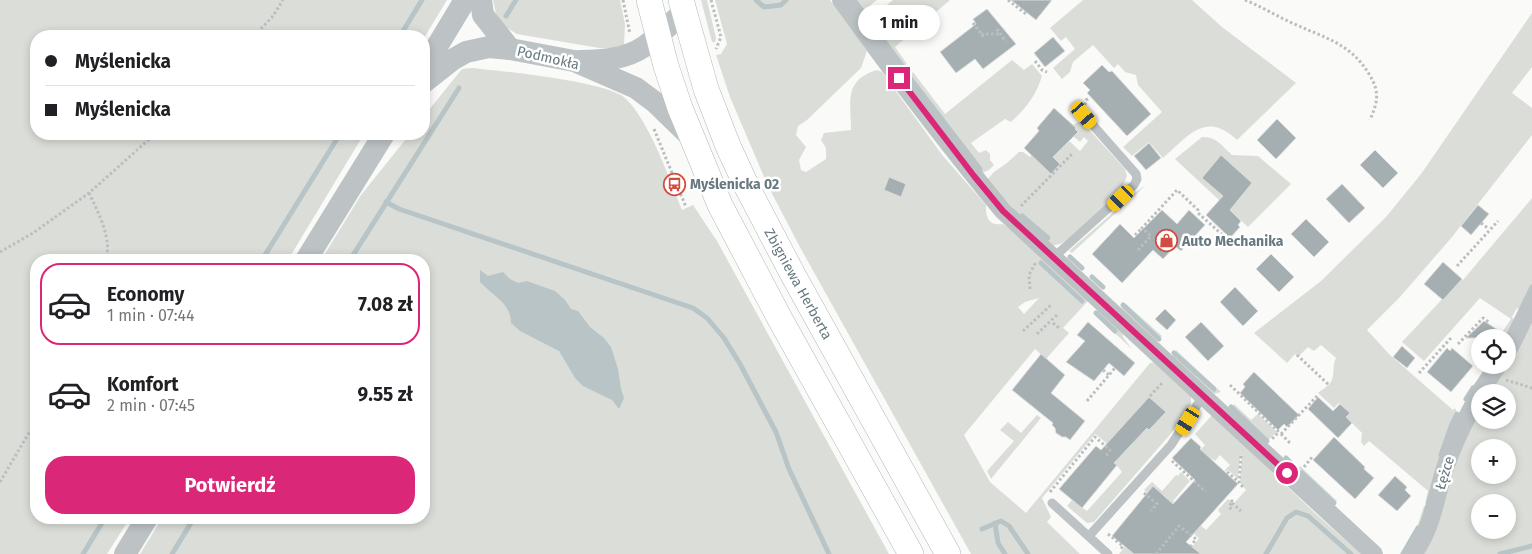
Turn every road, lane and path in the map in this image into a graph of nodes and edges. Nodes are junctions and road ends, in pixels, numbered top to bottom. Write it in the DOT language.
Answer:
graph roads {
  1 [pos="283,0"];
  2 [pos="465,0"];
  3 [pos="481,0"];
  4 [pos="623,0"];
  5 [pos="649,0"];
  6 [pos="712,0"];
  7 [pos="841,0"];
  8 [pos="1008,0"];
  9 [pos="1245,0"];
  10 [pos="682,6"];
  11 [pos="1026,14"];
  12 [pos="973,23"];
  13 [pos="997,29"];
  14 [pos="260,30"];
  15 [pos="981,34"];
  16 [pos="1001,34"];
  17 [pos="657,35"];
  18 [pos="630,36"];
  19 [pos="985,39"];
  20 [pos="1006,42"];
  21 [pos="510,49"];
  22 [pos="713,50"];
  23 [pos="430,58"];
  24 [pos="574,61"];
  25 [pos="1035,61"];
  26 [pos="1047,72"];
  27 [pos="430,77"];
  28 [pos="1084,115"];
  29 [pos="1370,120"];
  30 [pos="651,121"];
  31 [pos="690,136"];
  32 [pos="148,140"];
  33 [pos="380,140"];
  34 [pos="1072,154"];
  35 [pos="89,193"];
  36 [pos="686,207"];
  37 [pos="1010,217"];
  38 [pos="1498,221"];
  39 [pos="1481,223"];
  40 [pos="1212,226"];
  41 [pos="1142,228"];
  42 [pos="1489,230"];
  43 [pos="1207,231"];
  44 [pos="1135,235"];
  45 [pos="1226,239"];
  46 [pos="1138,250"];
  47 [pos="0,252"];
  48 [pos="107,254"];
  49 [pos="310,254"];
  50 [pos="1050,254"];
  51 [pos="1457,266"];
  52 [pos="1030,288"];
  53 [pos="1532,302"];
  54 [pos="1051,305"];
  55 [pos="1058,314"];
  56 [pos="1053,323"];
  57 [pos="1490,323"];
  58 [pos="1059,328"];
  59 [pos="1022,331"];
  60 [pos="1037,334"];
  61 [pos="1516,335"];
  62 [pos="1451,338"];
  63 [pos="1458,344"];
  64 [pos="1297,355"];
  65 [pos="1115,368"];
  66 [pos="1104,370"];
  67 [pos="1419,373"];
  68 [pos="1498,374"];
  69 [pos="1109,375"];
  70 [pos="1164,378"];
  71 [pos="1230,385"];
  72 [pos="1329,385"];
  73 [pos="1532,388"];
  74 [pos="1318,395"];
  75 [pos="1150,396"];
  76 [pos="1204,396"];
  77 [pos="1087,401"];
  78 [pos="1471,410"];
  79 [pos="30,432"];
  80 [pos="1280,433"];
  81 [pos="1272,440"];
  82 [pos="1290,443"];
  83 [pos="1106,456"];
  84 [pos="1241,456"];
  85 [pos="1313,456"];
  86 [pos="1170,459"];
  87 [pos="1302,468"];
  88 [pos="1227,472"];
  89 [pos="0,482"];
  90 [pos="1239,482"];
  91 [pos="1243,486"];
  92 [pos="1142,491"];
  93 [pos="1206,492"];
  94 [pos="1052,503"];
  95 [pos="1151,511"];
  96 [pos="1232,511"];
  97 [pos="1241,511"];
  98 [pos="143,524"];
  99 [pos="1089,536"];
  100 [pos="1191,546"];
  101 [pos="125,554"];
  102 [pos="911,554"];
  103 [pos="948,554"];
  104 [pos="1108,554"];
  105 [pos="1156,554"];
  106 [pos="1374,554"];
  107 [pos="1413,554"];
  1 -- 14 [label="path"];
  2 -- 23 [label="street"];
  3 -- 21 [label="street"];
  4 -- 18 [label="path"];
  5 -- 17 [label="main road"];
  6 -- 22 [label="path"];
  7 -- 37 [label="street"];
  8 -- 11 [label="path"];
  9 -- 29 [label="path"];
  10 -- 17 [label="street"];
  10 -- 103 [label="main road, Zbigniewa Herberta"];
  12 -- 15 [label="path"];
  13 -- 16 [label="path"];
  15 -- 16 [label="path"];
  15 -- 19 [label="path"];
  16 -- 20 [label="path"];
  17 -- 24 [label="street"];
  17 -- 31 [label="main road"];
  21 -- 24 [label="street, Podmokła"];
  21 -- 27 [label="street, Podmokła"];
  24 -- 31 [label="street, Podmokła"];
  25 -- 26 [label="path"];
  28 -- 50 [label="lane"];
  30 -- 36 [label="path"];
  31 -- 102 [label="main road"];
  32 -- 35 [label="path"];
  33 -- 49 [label="street"];
  34 -- 37 [label="path"];
  35 -- 47 [label="path"];
  35 -- 48 [label="path"];
  37 -- 50 [label="street"];
  38 -- 42 [label="path"];
  39 -- 42 [label="path"];
  40 -- 41 [label="path"];
  40 -- 43 [label="path"];
  40 -- 45 [label="path"];
  41 -- 44 [label="path"];
  41 -- 46 [label="path"];
  42 -- 51 [label="path"];
  50 -- 52 [label="path"];
  50 -- 76 [label="street"];
  53 -- 61 [label="street"];
  54 -- 59 [label="path"];
  55 -- 60 [label="path"];
  56 -- 58 [label="path"];
  57 -- 63 [label="path"];
  62 -- 67 [label="path"];
  64 -- 72 [label="path"];
  65 -- 69 [label="path"];
  66 -- 69 [label="path"];
  68 -- 73 [label="path"];
  69 -- 77 [label="path"];
  70 -- 75 [label="path"];
  71 -- 80 [label="path"];
  74 -- 80 [label="path"];
  76 -- 99 [label="lane"];
  76 -- 106 [label="street"];
  78 -- 107 [label="street, Łężce"];
  79 -- 89 [label="path"];
  80 -- 81 [label="path"];
  80 -- 82 [label="path"];
  83 -- 94 [label="path"];
  84 -- 90 [label="path"];
  85 -- 87 [label="path"];
  86 -- 93 [label="path"];
  88 -- 90 [label="path"];
  90 -- 91 [label="path"];
  92 -- 95 [label="path"];
  94 -- 99 [label="lane"];
  96 -- 97 [label="path"];
  98 -- 101 [label="street"];
  99 -- 104 [label="lane"];
  100 -- 105 [label="path"];
}
